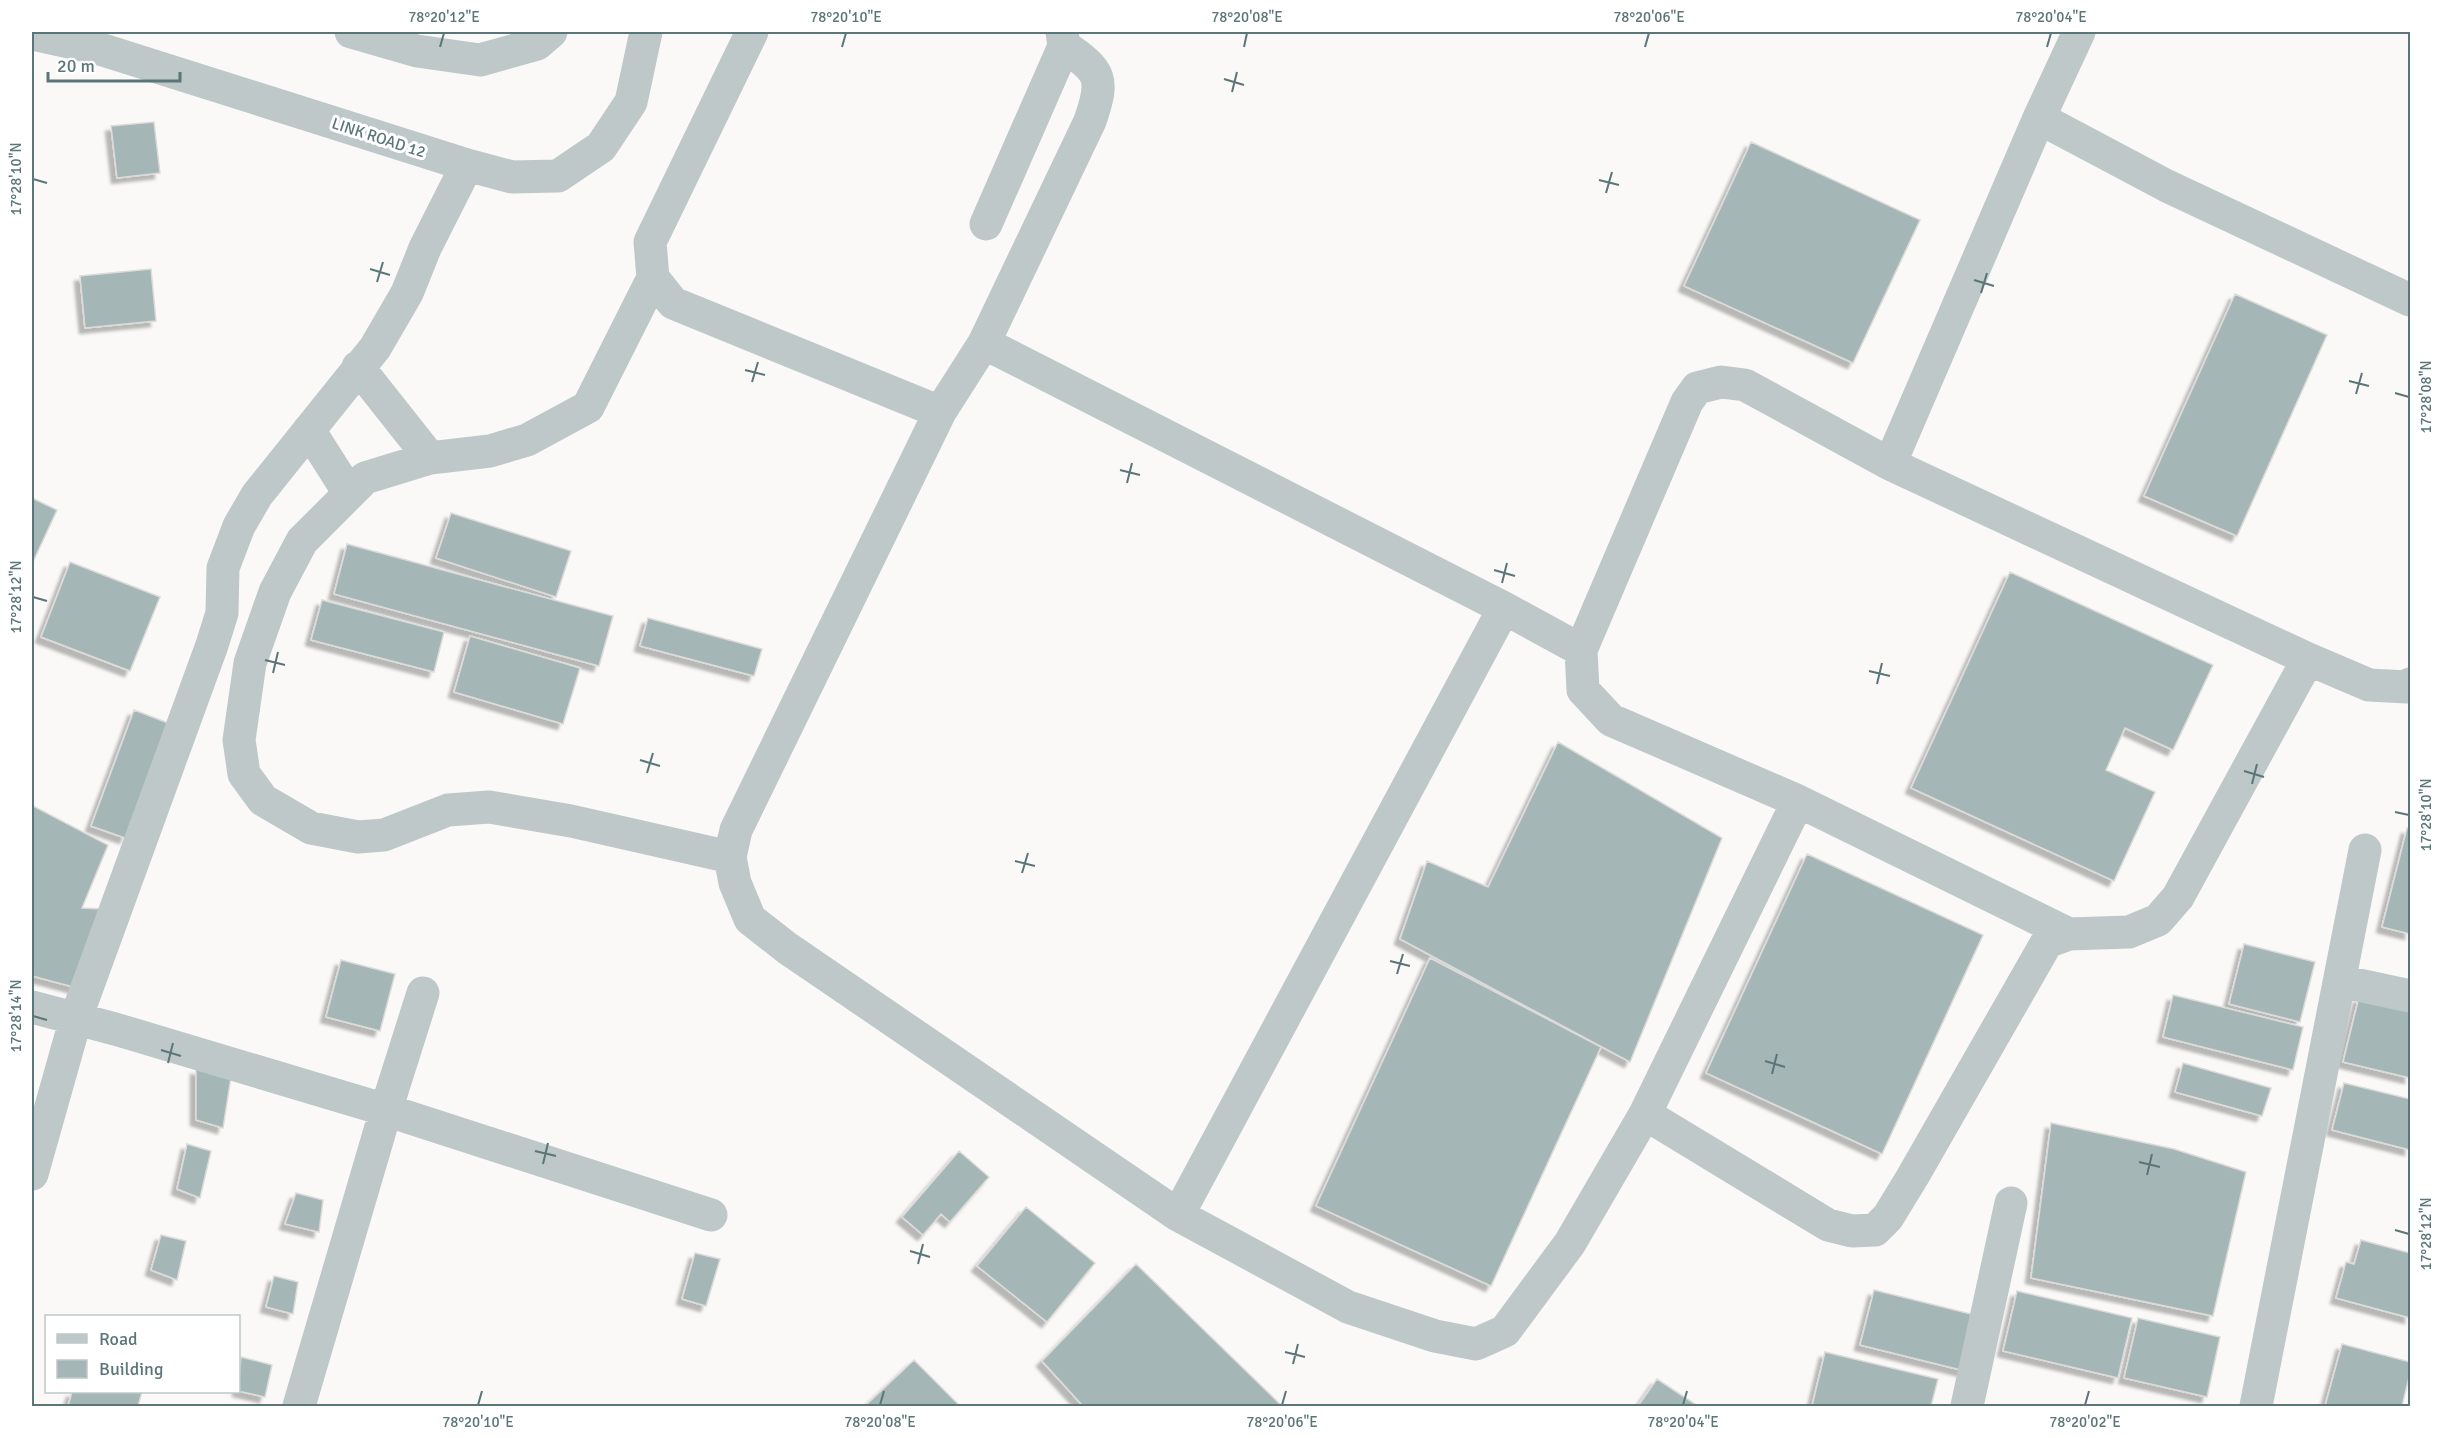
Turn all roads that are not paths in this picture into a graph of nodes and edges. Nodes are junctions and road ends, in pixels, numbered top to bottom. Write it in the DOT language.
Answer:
graph roads {
  1 [pos="351,32"];
  2 [pos="551,32"];
  3 [pos="646,32"];
  4 [pos="753,32"];
  5 [pos="2079,32"];
  6 [pos="32,33"];
  7 [pos="1063,39"];
  8 [pos="2039,118"];
  9 [pos="467,165"];
  10 [pos="986,224"];
  11 [pos="653,278"];
  12 [pos="2410,300"];
  13 [pos="984,343"];
  14 [pos="358,368"];
  15 [pos="940,412"];
  16 [pos="309,430"];
  17 [pos="430,458"];
  18 [pos="1890,464"];
  19 [pos="349,493"];
  20 [pos="1504,608"];
  21 [pos="1581,651"];
  22 [pos="2308,659"];
  23 [pos="2410,684"];
  24 [pos="1798,801"];
  25 [pos="2365,850"];
  26 [pos="730,857"];
  27 [pos="2069,934"];
  28 [pos="2340,981"];
  29 [pos="423,993"];
  30 [pos="2410,996"];
  31 [pos="32,1007"];
  32 [pos="76,1018"];
  33 [pos="386,1110"];
  34 [pos="1645,1114"];
  35 [pos="32,1174"];
  36 [pos="2011,1203"];
  37 [pos="711,1215"];
  38 [pos="1178,1215"];
  39 [pos="299,1407"];
  40 [pos="1967,1407"];
  41 [pos="2256,1407"];
  1 -- 2 [label="street"];
  3 -- 9 [label="street, LINK ROAD 12"];
  4 -- 11 [label="street"];
  5 -- 8 [label="street"];
  6 -- 9 [label="street, LINK ROAD 12"];
  7 -- 10 [label="street"];
  7 -- 13 [label="street"];
  8 -- 12 [label="street"];
  8 -- 18 [label="street"];
  9 -- 14 [label="street"];
  11 -- 15 [label="street"];
  11 -- 17 [label="street"];
  13 -- 15 [label="street"];
  13 -- 20 [label="street"];
  14 -- 16 [label="street"];
  14 -- 17 [label="street"];
  15 -- 26 [label="street"];
  16 -- 19 [label="street"];
  16 -- 32 [label="street"];
  17 -- 19 [label="street"];
  18 -- 21 [label="street"];
  18 -- 22 [label="street"];
  19 -- 26 [label="street"];
  20 -- 21 [label="street"];
  20 -- 38 [label="street"];
  21 -- 24 [label="street"];
  22 -- 23 [label="street"];
  22 -- 27 [label="street"];
  24 -- 27 [label="street"];
  24 -- 34 [label="street"];
  25 -- 28 [label="street"];
  26 -- 38 [label="street"];
  27 -- 34 [label="street"];
  28 -- 30 [label="street"];
  28 -- 41 [label="street"];
  29 -- 33 [label="street"];
  31 -- 32 [label="street"];
  32 -- 33 [label="street"];
  32 -- 35 [label="street"];
  33 -- 37 [label="street"];
  33 -- 39 [label="street"];
  34 -- 38 [label="street"];
  36 -- 40 [label="street"];
}
